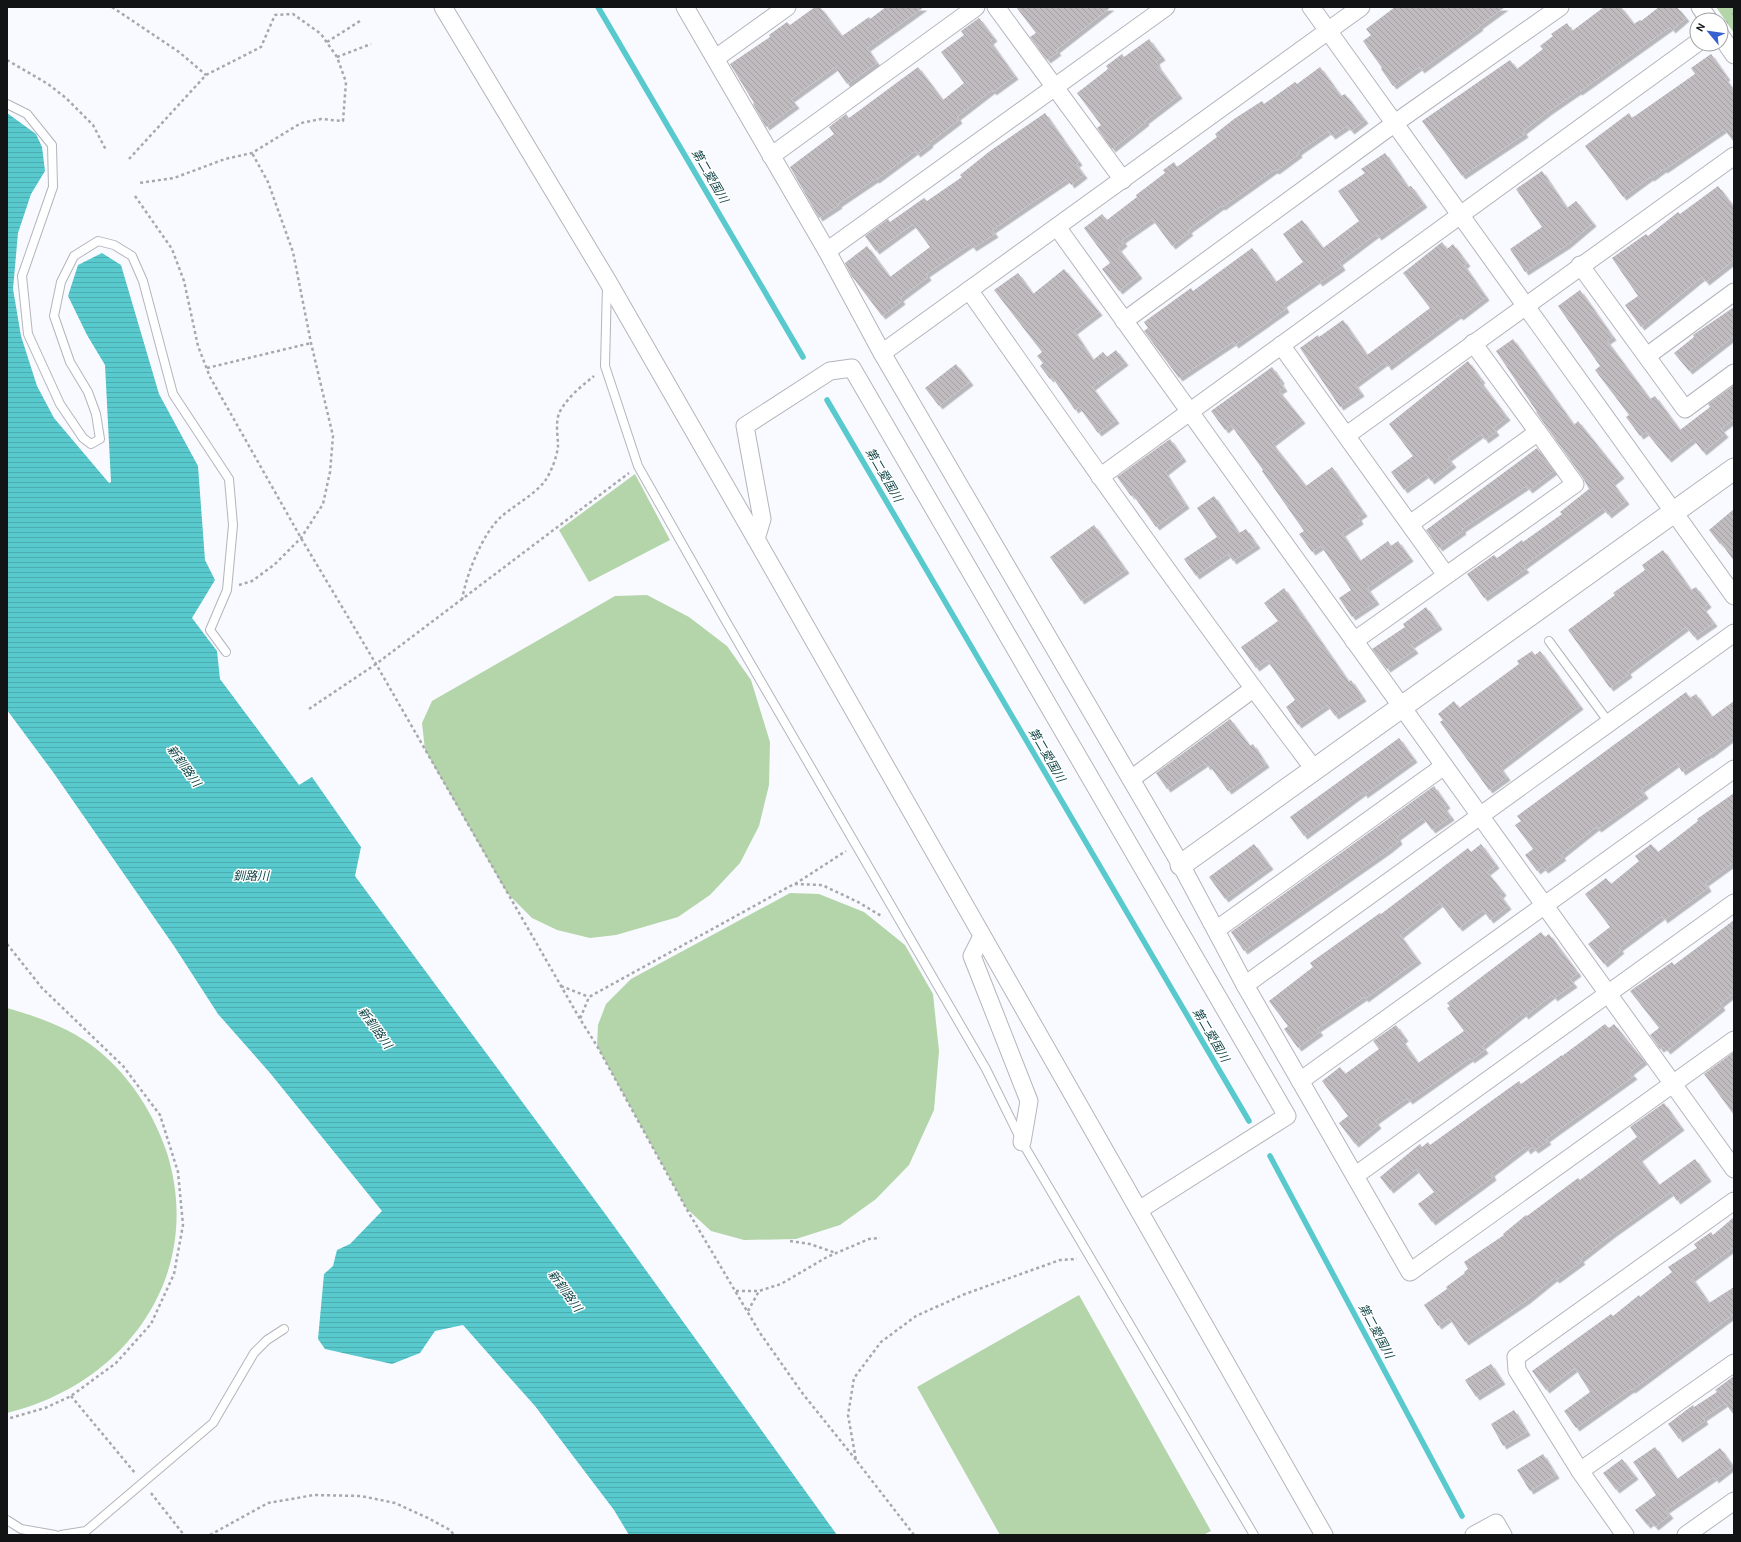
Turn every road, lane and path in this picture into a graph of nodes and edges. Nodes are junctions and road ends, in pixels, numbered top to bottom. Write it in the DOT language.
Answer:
graph roads {
  1 [pos="112,7"];
  2 [pos="443,7"];
  3 [pos="685,7"];
  4 [pos="787,7"];
  5 [pos="976,7"];
  6 [pos="996,7"];
  7 [pos="1166,7"];
  8 [pos="1311,7"];
  9 [pos="1361,7"];
  10 [pos="1560,7"];
  11 [pos="360,21"];
  12 [pos="1328,31"];
  13 [pos="327,42"];
  14 [pos="371,44"];
  15 [pos="1689,49"];
  16 [pos="337,57"];
  17 [pos="716,58"];
  18 [pos="7,60"];
  19 [pos="206,75"];
  20 [pos="1055,88"];
  21 [pos="7,104"];
  22 [pos="1395,123"];
  23 [pos="106,150"];
  24 [pos="252,153"];
  25 [pos="771,156"];
  26 [pos="1733,158"];
  27 [pos="129,159"];
  28 [pos="1123,180"];
  29 [pos="139,182"];
  30 [pos="135,196"];
  31 [pos="1461,215"];
  32 [pos="1057,227"];
  33 [pos="827,251"];
  34 [pos="1580,265"];
  35 [pos="607,280"];
  36 [pos="969,290"];
  37 [pos="1734,292"];
  38 [pos="1526,305"];
  39 [pos="1124,321"];
  40 [pos="311,343"];
  41 [pos="1473,343"];
  42 [pos="1281,345"];
  43 [pos="882,352"];
  44 [pos="1647,356"];
  45 [pos="605,366"];
  46 [pos="207,368"];
  47 [pos="1734,372"];
  48 [pos="1189,411"];
  49 [pos="1538,432"];
  50 [pos="1346,435"];
  51 [pos="638,466"];
  52 [pos="1734,469"];
  53 [pos="1100,477"];
  54 [pos="1673,512"];
  55 [pos="1410,524"];
  56 [pos="301,538"];
  57 [pos="756,539"];
  58 [pos="1446,575"];
  59 [pos="228,590"];
  60 [pos="1734,596"];
  61 [pos="462,600"];
  62 [pos="1734,633"];
  63 [pos="1354,641"];
  64 [pos="1549,641"];
  65 [pos="226,652"];
  66 [pos="376,664"];
  67 [pos="1253,689"];
  68 [pos="1401,706"];
  69 [pos="309,709"];
  70 [pos="1610,724"];
  71 [pos="1444,766"];
  72 [pos="1314,769"];
  73 [pos="1734,769"];
  74 [pos="1131,779"];
  75 [pos="1481,817"];
  76 [pos="855,845"];
  77 [pos="1181,865"];
  78 [pos="794,884"];
  79 [pos="1734,903"];
  80 [pos="1544,905"];
  81 [pos="1216,930"];
  82 [pos="907,932"];
  83 [pos="982,936"];
  84 [pos="7,944"];
  85 [pos="1246,985"];
  86 [pos="560,986"];
  87 [pos="1608,994"];
  88 [pos="589,997"];
  89 [pos="580,1019"];
  90 [pos="1734,1040"];
  91 [pos="1300,1081"];
  92 [pos="1673,1084"];
  93 [pos="1022,1142"];
  94 [pos="1734,1169"];
  95 [pos="1356,1175"];
  96 [pos="1734,1201"];
  97 [pos="1139,1210"];
  98 [pos="880,1238"];
  99 [pos="790,1241"];
  100 [pos="837,1253"];
  101 [pos="1092,1259"];
  102 [pos="759,1291"];
  103 [pos="736,1292"];
  104 [pos="748,1312"];
  105 [pos="284,1329"];
  106 [pos="1734,1363"];
  107 [pos="71,1396"];
  108 [pos="7,1419"];
  109 [pos="856,1460"];
  110 [pos="1580,1471"];
  111 [pos="143,1483"];
  112 [pos="1734,1501"];
  113 [pos="7,1520"];
  114 [pos="55,1535"];
  115 [pos="61,1535"];
  116 [pos="184,1535"];
  117 [pos="210,1535"];
  118 [pos="454,1535"];
  119 [pos="914,1535"];
  120 [pos="1254,1535"];
  121 [pos="1324,1535"];
  122 [pos="1474,1535"];
  123 [pos="1503,1535"];
  124 [pos="1624,1535"];
  125 [pos="1686,1535"];
  1 -- 19 [label="path"];
  2 -- 35 [label="street"];
  3 -- 17 [label="street"];
  4 -- 17 [label="street"];
  5 -- 25 [label="street"];
  6 -- 20 [label="street"];
  7 -- 20 [label="street"];
  8 -- 12 [label="street"];
  9 -- 12 [label="street"];
  10 -- 22 [label="street"];
  11 -- 13 [label="path"];
  12 -- 22 [label="street"];
  12 -- 28 [label="street"];
  13 -- 16 [label="path"];
  13 -- 19 [label="path"];
  14 -- 16 [label="path"];
  15 -- 31 [label="street"];
  16 -- 24 [label="path"];
  17 -- 25 [label="street"];
  18 -- 23 [label="path"];
  19 -- 27 [label="path"];
  20 -- 28 [label="street"];
  20 -- 33 [label="street"];
  21 -- 59 [label="lane"];
  22 -- 31 [label="street"];
  22 -- 39 [label="street"];
  24 -- 29 [label="path"];
  24 -- 40 [label="path"];
  25 -- 33 [label="street"];
  26 -- 34 [label="street"];
  28 -- 32 [label="street"];
  30 -- 46 [label="path"];
  31 -- 38 [label="street"];
  31 -- 42 [label="street"];
  32 -- 36 [label="street"];
  32 -- 39 [label="street"];
  33 -- 43 [label="street"];
  34 -- 38 [label="street"];
  34 -- 44 [label="street"];
  35 -- 45 [label="lane"];
  35 -- 57 [label="street"];
  36 -- 43 [label="street"];
  36 -- 53 [label="street"];
  37 -- 44 [label="street"];
  38 -- 41 [label="street"];
  38 -- 54 [label="street"];
  39 -- 48 [label="street"];
  40 -- 46 [label="path"];
  40 -- 56 [label="path"];
  41 -- 49 [label="street"];
  41 -- 50 [label="street"];
  42 -- 48 [label="street"];
  42 -- 50 [label="street"];
  43 -- 74 [label="street"];
  44 -- 47 [label="street"];
  45 -- 51 [label="lane"];
  45 -- 61 [label="path"];
  46 -- 56 [label="path"];
  48 -- 53 [label="street"];
  48 -- 63 [label="street"];
  49 -- 55 [label="street"];
  49 -- 58 [label="street"];
  50 -- 55 [label="street"];
  51 -- 61 [label="path"];
  51 -- 76 [label="lane"];
  52 -- 54 [label="street"];
  53 -- 67 [label="street"];
  54 -- 60 [label="street"];
  54 -- 68 [label="street"];
  55 -- 58 [label="street"];
  56 -- 59 [label="path"];
  56 -- 66 [label="path"];
  57 -- 83 [label="street"];
  57 -- 97 [label="street"];
  58 -- 63 [label="street"];
  59 -- 65 [label="lane"];
  61 -- 66 [label="path"];
  62 -- 70 [label="street"];
  63 -- 68 [label="street"];
  64 -- 70 [label="lane"];
  66 -- 69 [label="path"];
  66 -- 86 [label="path"];
  67 -- 72 [label="street"];
  67 -- 74 [label="street"];
  68 -- 71 [label="street"];
  68 -- 72 [label="street"];
  70 -- 75 [label="street"];
  71 -- 75 [label="street"];
  71 -- 81 [label="street"];
  72 -- 77 [label="street"];
  73 -- 80 [label="street"];
  74 -- 77 [label="street"];
  75 -- 80 [label="street"];
  75 -- 85 [label="street"];
  76 -- 78 [label="path"];
  76 -- 82 [label="lane"];
  77 -- 81 [label="street"];
  78 -- 82 [label="path"];
  78 -- 88 [label="path"];
  79 -- 87 [label="street"];
  80 -- 87 [label="street"];
  80 -- 91 [label="street"];
  81 -- 85 [label="street"];
  82 -- 93 [label="lane"];
  83 -- 93 [label="street"];
  83 -- 97 [label="street"];
  84 -- 107 [label="path"];
  85 -- 91 [label="street"];
  86 -- 88 [label="path"];
  86 -- 89 [label="path"];
  87 -- 92 [label="street"];
  87 -- 95 [label="street"];
  88 -- 89 [label="path"];
  89 -- 103 [label="path"];
  90 -- 92 [label="street"];
  91 -- 95 [label="street"];
  92 -- 94 [label="street"];
  92 -- 95 [label="street"];
  93 -- 101 [label="lane"];
  96 -- 110 [label="street"];
  97 -- 121 [label="street"];
  98 -- 100 [label="path"];
  99 -- 100 [label="path"];
  100 -- 102 [label="path"];
  101 -- 109 [label="path"];
  101 -- 120 [label="lane"];
  102 -- 103 [label="path"];
  102 -- 104 [label="path"];
  103 -- 104 [label="path"];
  104 -- 109 [label="path"];
  105 -- 111 [label="lane"];
  106 -- 110 [label="street"];
  107 -- 108 [label="path"];
  107 -- 111 [label="path"];
  109 -- 119 [label="path"];
  110 -- 124 [label="street"];
  111 -- 115 [label="lane"];
  111 -- 116 [label="path"];
  112 -- 125 [label="street"];
  113 -- 114 [label="lane"];
  117 -- 118 [label="path"];
  122 -- 123 [label="street"];
}
